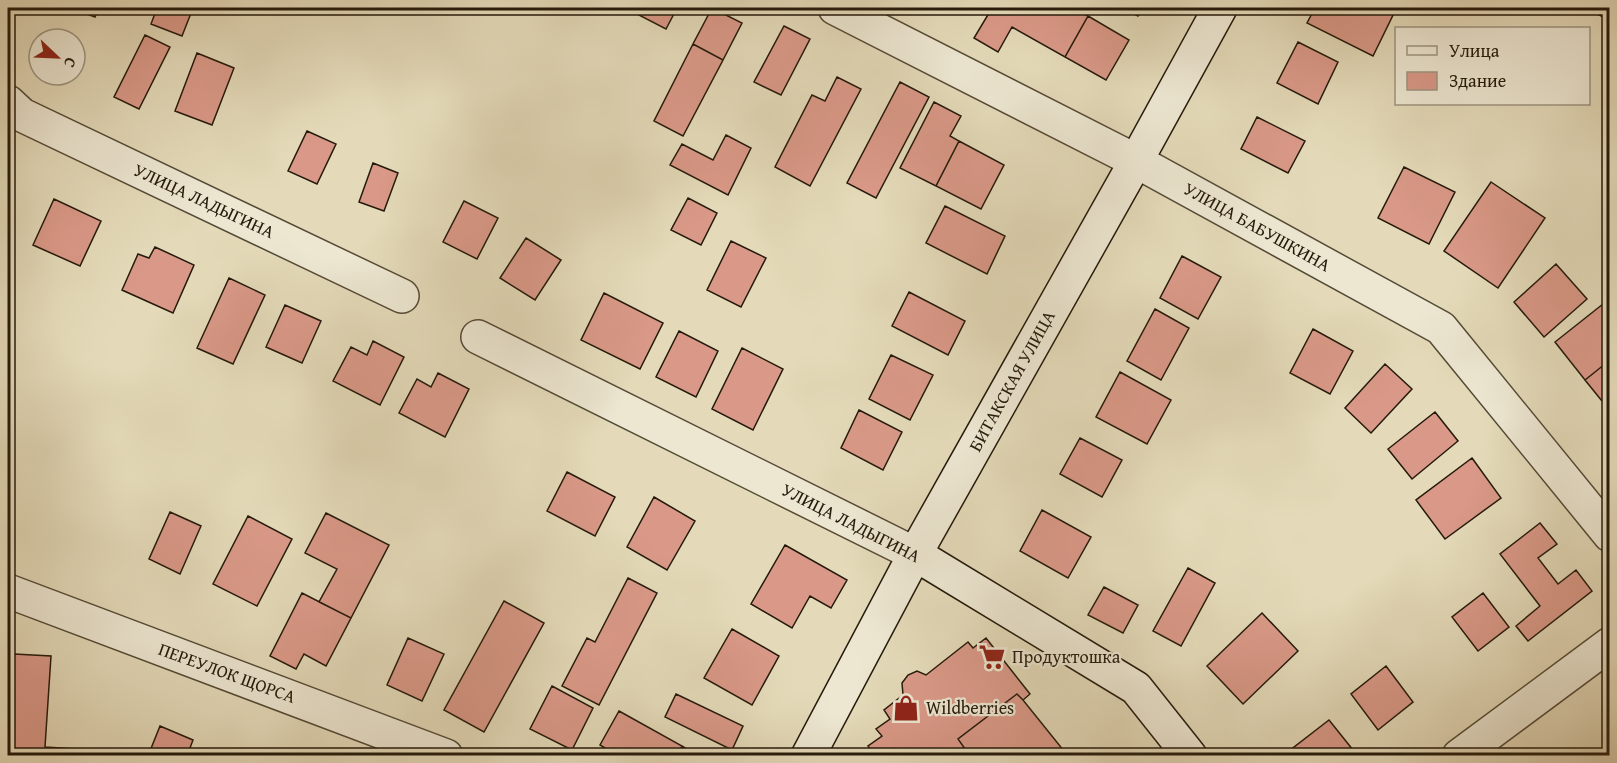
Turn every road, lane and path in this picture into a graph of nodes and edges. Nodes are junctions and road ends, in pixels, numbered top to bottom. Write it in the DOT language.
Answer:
graph roads {
  1 [pos="835,8"];
  2 [pos="1220,8"];
  3 [pos="8,102"];
  4 [pos="1136,161"];
  5 [pos="402,296"];
  6 [pos="478,337"];
  7 [pos="1610,535"];
  8 [pos="915,554"];
  9 [pos="8,591"];
  10 [pos="1610,644"];
  11 [pos="447,756"];
  12 [pos="808,756"];
  13 [pos="1190,756"];
  14 [pos="1459,756"];
  1 -- 4 [label="street, УЛИЦА БАБУШКИНА"];
  2 -- 4 [label="street, БИТАКСКАЯ УЛИЦА"];
  3 -- 5 [label="street, УЛИЦА ЛАДЫГИНА"];
  4 -- 7 [label="street, УЛИЦА БАБУШКИНА"];
  4 -- 8 [label="street, БИТАКСКАЯ УЛИЦА"];
  6 -- 8 [label="street, УЛИЦА ЛАДЫГИНА"];
  8 -- 12 [label="street, БИТАКСКАЯ УЛИЦА"];
  8 -- 13 [label="street, УЛИЦА ЛАДЫГИНА"];
  9 -- 11 [label="street, ПЕРЕУЛОК ЩОРСА"];
  10 -- 14 [label="street"];
}
